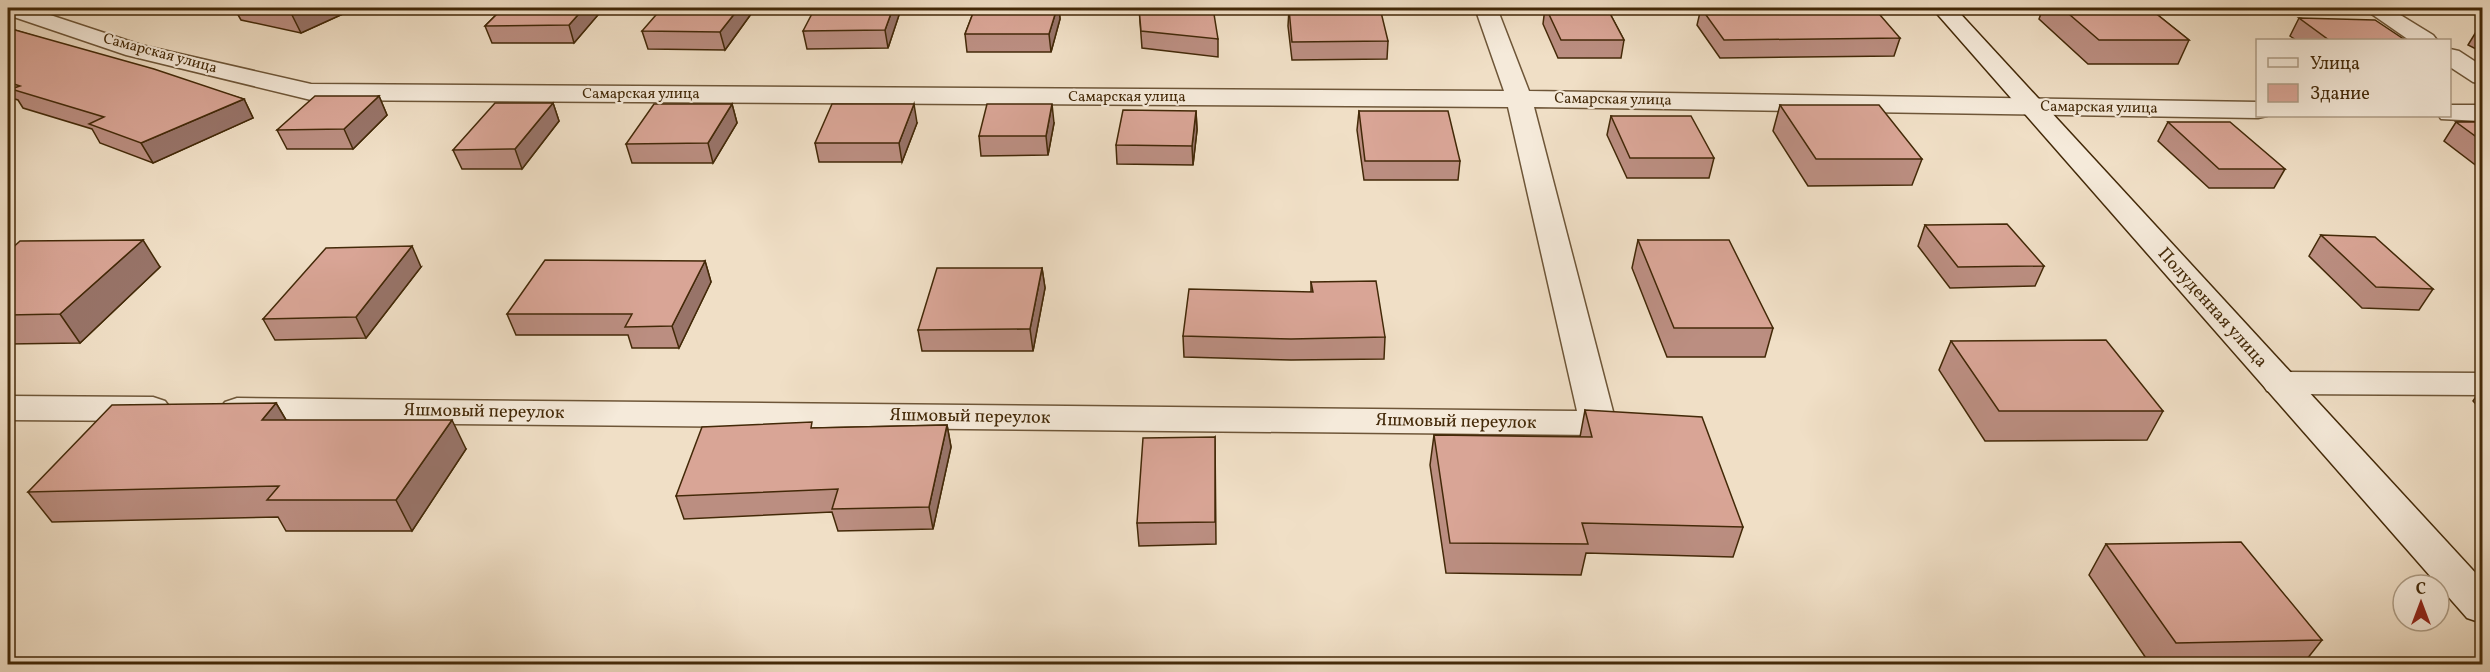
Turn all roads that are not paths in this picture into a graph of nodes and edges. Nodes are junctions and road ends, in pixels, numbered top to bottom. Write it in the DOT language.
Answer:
graph roads {
  1 [pos="8,8"];
  2 [pos="1486,8"];
  3 [pos="1943,8"];
  4 [pos="2374,8"];
  5 [pos="2423,39"];
  6 [pos="2451,57"];
  7 [pos="2482,77"];
  8 [pos="1519,99"];
  9 [pos="2032,107"];
  10 [pos="2256,110"];
  11 [pos="2451,113"];
  12 [pos="2482,114"];
  13 [pos="2279,383"];
  14 [pos="2482,384"];
  15 [pos="8,408"];
  16 [pos="2482,607"];
  1 -- 8 [label="street, Самарская улица"];
  2 -- 8 [label="street"];
  3 -- 9 [label="street, Полуденная улица"];
  4 -- 5 [label="street"];
  6 -- 7 [label="street"];
  8 -- 9 [label="street, Самарская улица"];
  8 -- 15 [label="street, Яшмовый переулок"];
  9 -- 10 [label="street, Самарская улица"];
  9 -- 13 [label="street, Полуденная улица"];
  11 -- 12 [label="street"];
  13 -- 14 [label="street"];
  13 -- 16 [label="street, Полуденная улица"];
}
